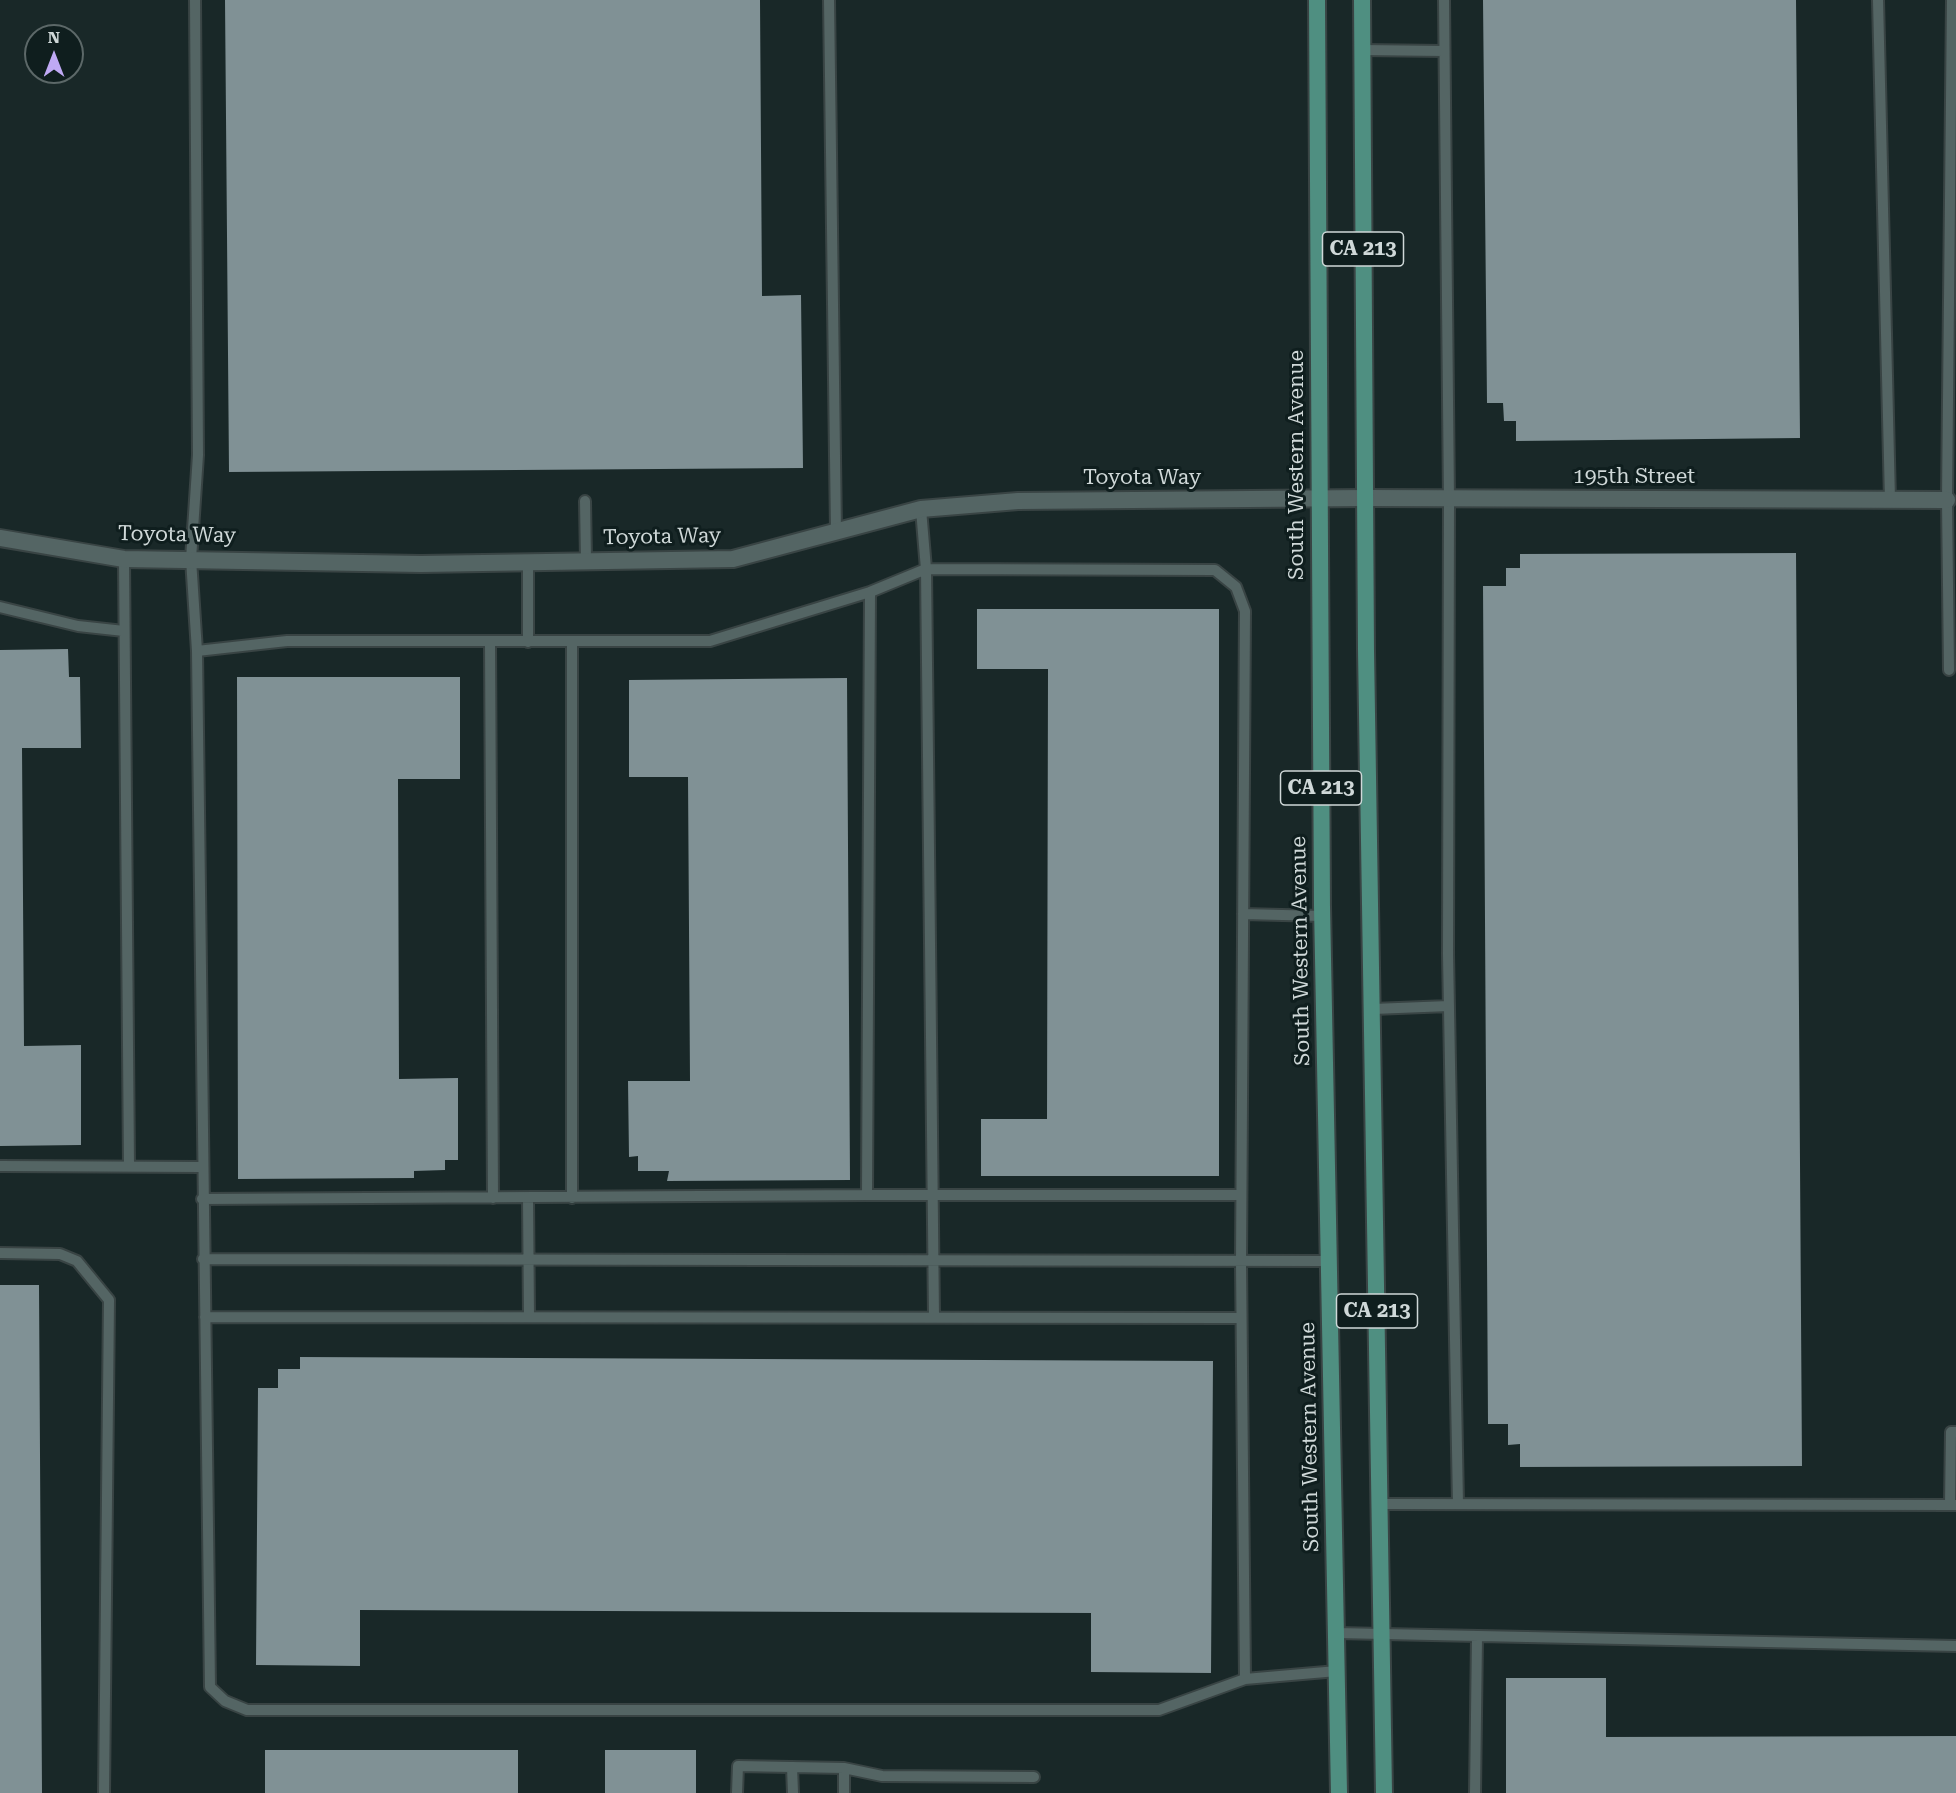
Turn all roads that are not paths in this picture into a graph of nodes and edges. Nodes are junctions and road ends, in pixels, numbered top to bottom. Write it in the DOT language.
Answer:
graph roads {
  1 [pos="195,0"];
  2 [pos="829,0"];
  3 [pos="1317,0"];
  4 [pos="1362,0"];
  5 [pos="1444,0"];
  6 [pos="1878,0"];
  7 [pos="1952,0"];
  8 [pos="1362,50"];
  9 [pos="1444,51"];
  10 [pos="1952,431"];
  11 [pos="1366,498"];
  12 [pos="1449,498"];
  13 [pos="1320,499"];
  14 [pos="1951,499"];
  15 [pos="1890,500"];
  16 [pos="585,501"];
  17 [pos="921,509"];
  18 [pos="836,532"];
  19 [pos="0,538"];
  20 [pos="1952,558"];
  21 [pos="124,559"];
  22 [pos="191,559"];
  23 [pos="586,561"];
  24 [pos="528,562"];
  25 [pos="926,569"];
  26 [pos="870,592"];
  27 [pos="0,607"];
  28 [pos="124,631"];
  29 [pos="490,642"];
  30 [pos="528,642"];
  31 [pos="572,642"];
  32 [pos="197,651"];
  33 [pos="1949,670"];
  34 [pos="1243,914"];
  35 [pos="1322,916"];
  36 [pos="1449,1006"];
  37 [pos="1373,1009"];
  38 [pos="0,1166"];
  39 [pos="129,1166"];
  40 [pos="201,1167"];
  41 [pos="1241,1195"];
  42 [pos="867,1196"];
  43 [pos="934,1196"];
  44 [pos="493,1198"];
  45 [pos="528,1198"];
  46 [pos="572,1198"];
  47 [pos="202,1199"];
  48 [pos="0,1253"];
  49 [pos="203,1259"];
  50 [pos="529,1260"];
  51 [pos="934,1261"];
  52 [pos="1330,1261"];
  53 [pos="1240,1262"];
  54 [pos="204,1317"];
  55 [pos="529,1317"];
  56 [pos="934,1317"];
  57 [pos="1241,1318"];
  58 [pos="1956,1432"];
  59 [pos="1380,1504"];
  60 [pos="1458,1504"];
  61 [pos="1953,1505"];
  62 [pos="1336,1633"];
  63 [pos="1382,1634"];
  64 [pos="1477,1637"];
  65 [pos="1956,1646"];
  66 [pos="1337,1671"];
  67 [pos="1245,1679"];
  68 [pos="792,1767"];
  69 [pos="844,1768"];
  70 [pos="1034,1778"];
  71 [pos="104,1793"];
  72 [pos="737,1793"];
  73 [pos="793,1793"];
  74 [pos="844,1793"];
  75 [pos="1339,1793"];
  76 [pos="1384,1793"];
  77 [pos="1475,1793"];
  1 -- 22 [label="lane"];
  2 -- 18 [label="lane"];
  3 -- 13 [label="main road, South Western Avenue / CA 213"];
  4 -- 8 [label="main road, CA 213"];
  5 -- 9 [label="lane"];
  6 -- 15 [label="lane"];
  7 -- 10 [label="lane"];
  8 -- 9 [label="lane"];
  8 -- 11 [label="main road, CA 213"];
  9 -- 12 [label="lane"];
  10 -- 14 [label="lane"];
  11 -- 12 [label="street, 195th Street"];
  11 -- 13 [label="street, 195th Street"];
  11 -- 37 [label="main road, CA 213"];
  12 -- 15 [label="street, 195th Street"];
  12 -- 36 [label="lane"];
  13 -- 17 [label="street, Toyota Way"];
  13 -- 35 [label="main road, South Western Avenue / CA 213"];
  14 -- 15 [label="street, 195th Street"];
  14 -- 20 [label="lane"];
  16 -- 23 [label="lane"];
  17 -- 18 [label="street, Toyota Way"];
  17 -- 25 [label="lane"];
  18 -- 23 [label="street, Toyota Way"];
  19 -- 21 [label="street, Toyota Way"];
  20 -- 33 [label="lane"];
  21 -- 22 [label="street, Toyota Way"];
  21 -- 28 [label="lane"];
  22 -- 24 [label="street, Toyota Way"];
  22 -- 32 [label="lane"];
  23 -- 24 [label="street, Toyota Way"];
  24 -- 30 [label="lane"];
  25 -- 26 [label="lane"];
  25 -- 34 [label="lane"];
  25 -- 43 [label="lane"];
  26 -- 31 [label="lane"];
  26 -- 42 [label="lane"];
  27 -- 28 [label="lane"];
  28 -- 39 [label="lane"];
  29 -- 30 [label="lane"];
  29 -- 32 [label="lane"];
  29 -- 44 [label="lane"];
  30 -- 31 [label="lane"];
  31 -- 46 [label="lane"];
  32 -- 40 [label="lane"];
  34 -- 35 [label="lane"];
  34 -- 41 [label="lane"];
  35 -- 52 [label="main road, South Western Avenue / CA 213"];
  36 -- 37 [label="lane"];
  36 -- 60 [label="lane"];
  37 -- 59 [label="main road, CA 213"];
  38 -- 39 [label="lane"];
  39 -- 40 [label="lane"];
  40 -- 47 [label="lane"];
  41 -- 43 [label="lane"];
  41 -- 53 [label="lane"];
  42 -- 43 [label="lane"];
  42 -- 46 [label="lane"];
  43 -- 51 [label="lane"];
  44 -- 45 [label="lane"];
  44 -- 47 [label="lane"];
  45 -- 46 [label="lane"];
  45 -- 50 [label="lane"];
  47 -- 49 [label="lane"];
  48 -- 71 [label="lane"];
  49 -- 50 [label="lane"];
  49 -- 54 [label="lane"];
  50 -- 51 [label="lane"];
  50 -- 55 [label="lane"];
  51 -- 53 [label="lane"];
  51 -- 56 [label="lane"];
  52 -- 53 [label="lane"];
  52 -- 62 [label="main road, South Western Avenue / CA 213"];
  53 -- 57 [label="lane"];
  54 -- 55 [label="lane"];
  54 -- 67 [label="lane"];
  55 -- 56 [label="lane"];
  56 -- 57 [label="lane"];
  57 -- 67 [label="lane"];
  58 -- 61 [label="lane"];
  59 -- 60 [label="lane"];
  59 -- 63 [label="main road, CA 213"];
  60 -- 61 [label="lane"];
  62 -- 63 [label="lane"];
  62 -- 66 [label="main road, South Western Avenue / CA 213"];
  63 -- 64 [label="lane"];
  63 -- 76 [label="main road, CA 213"];
  64 -- 65 [label="lane"];
  64 -- 77 [label="lane"];
  66 -- 67 [label="lane"];
  66 -- 75 [label="main road, South Western Avenue / CA 213"];
  68 -- 69 [label="lane"];
  68 -- 72 [label="lane"];
  68 -- 73 [label="lane"];
  69 -- 70 [label="lane"];
  69 -- 74 [label="lane"];
}
